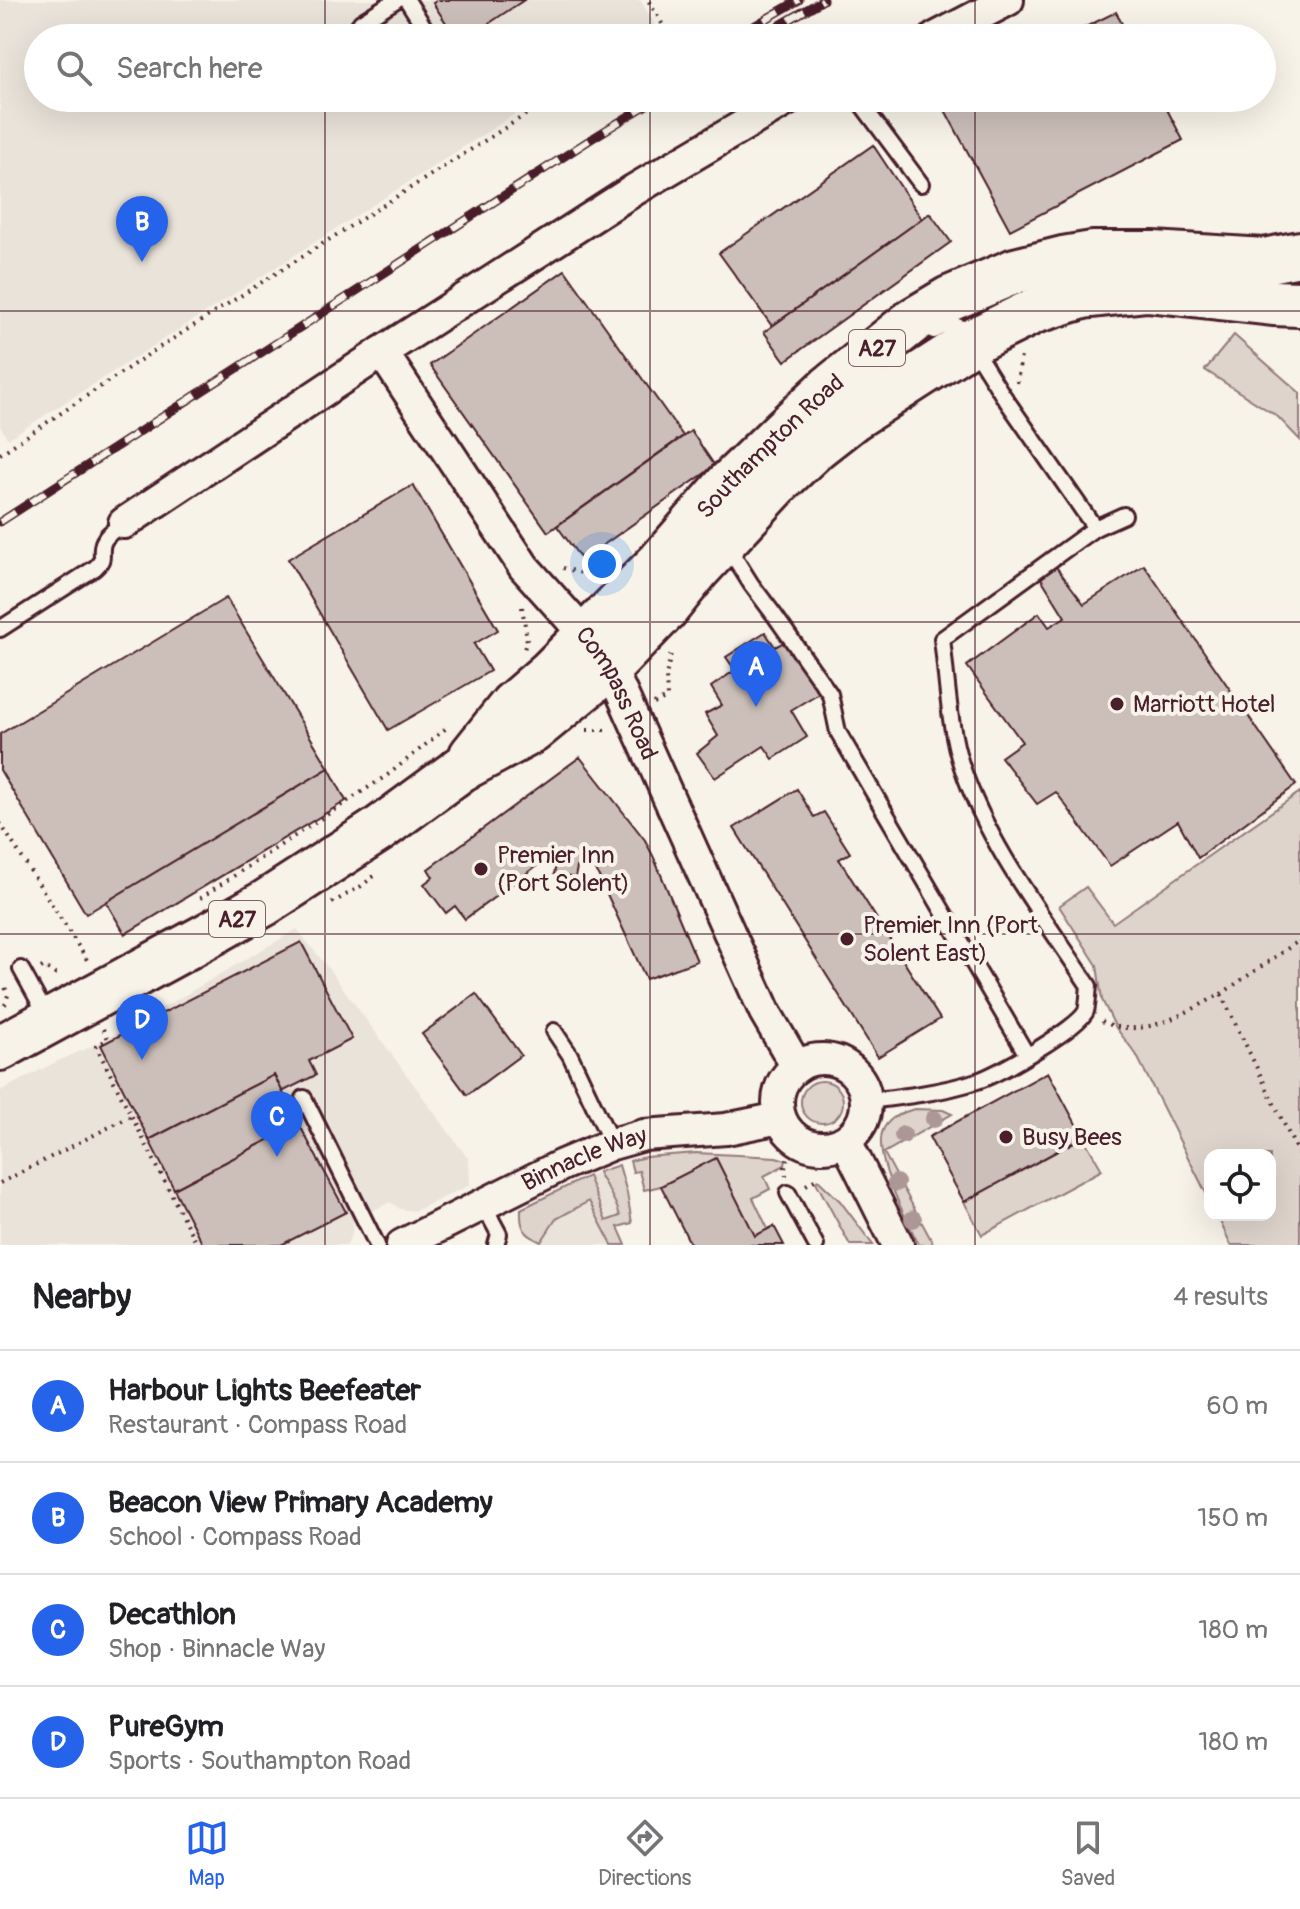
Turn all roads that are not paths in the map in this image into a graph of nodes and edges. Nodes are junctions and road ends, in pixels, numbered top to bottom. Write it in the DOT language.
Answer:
graph roads {
  1 [pos="396,0"];
  2 [pos="407,0"];
  3 [pos="1008,0"];
  4 [pos="360,24"];
  5 [pos="422,24"];
  6 [pos="962,24"];
  7 [pos="766,112"];
  8 [pos="867,112"];
  9 [pos="921,184"];
  10 [pos="1288,262"];
  11 [pos="1300,304"];
  12 [pos="923,337"];
  13 [pos="971,342"];
  14 [pos="382,352"];
  15 [pos="896,352"];
  16 [pos="829,388"];
  17 [pos="1124,515"];
  18 [pos="124,523"];
  19 [pos="1095,528"];
  20 [pos="724,540"];
  21 [pos="0,629"];
  22 [pos="598,651"];
  23 [pos="23,973"];
  24 [pos="49,1022"];
  25 [pos="554,1031"];
  26 [pos="0,1048"];
  27 [pos="1027,1055"];
  28 [pos="797,1067"];
  29 [pos="304,1098"];
  30 [pos="867,1101"];
  31 [pos="780,1118"];
  32 [pos="846,1141"];
  33 [pos="612,1144"];
  34 [pos="788,1193"];
  35 [pos="483,1204"];
  36 [pos="377,1245"];
  37 [pos="402,1245"];
  38 [pos="496,1245"];
  39 [pos="816,1245"];
  40 [pos="898,1245"];
  1 -- 4 [label="lane"];
  2 -- 5 [label="lane"];
  3 -- 6 [label="street"];
  7 -- 14 [label="street"];
  8 -- 9 [label="lane"];
  10 -- 16 [label="main road, Southampton Road / A27"];
  11 -- 13 [label="main road, Southampton Road / A27"];
  12 -- 13 [label="lane"];
  13 -- 19 [label="lane"];
  13 -- 20 [label="main road, Southampton Road / A27"];
  14 -- 18 [label="street"];
  14 -- 22 [label="street, Compass Road"];
  15 -- 16 [label="lane"];
  16 -- 22 [label="main road, Southampton Road / A27"];
  17 -- 19 [label="lane"];
  18 -- 21 [label="lane"];
  19 -- 27 [label="lane"];
  20 -- 22 [label="main road, Southampton Road / A27"];
  20 -- 27 [label="lane"];
  22 -- 24 [label="main road, Southampton Road / A27"];
  22 -- 28 [label="street, Compass Road"];
  23 -- 24 [label="lane"];
  24 -- 26 [label="main road, Southampton Road / A27"];
  25 -- 33 [label="lane"];
  27 -- 30 [label="lane"];
  28 -- 30 [label="street"];
  28 -- 31 [label="street"];
  29 -- 36 [label="lane"];
  30 -- 32 [label="street"];
  31 -- 32 [label="street"];
  31 -- 33 [label="street, Binnacle Way"];
  32 -- 40 [label="street"];
  33 -- 35 [label="street, Binnacle Way"];
  34 -- 39 [label="lane"];
  35 -- 37 [label="street, Binnacle Way"];
  35 -- 38 [label="lane"];
}
